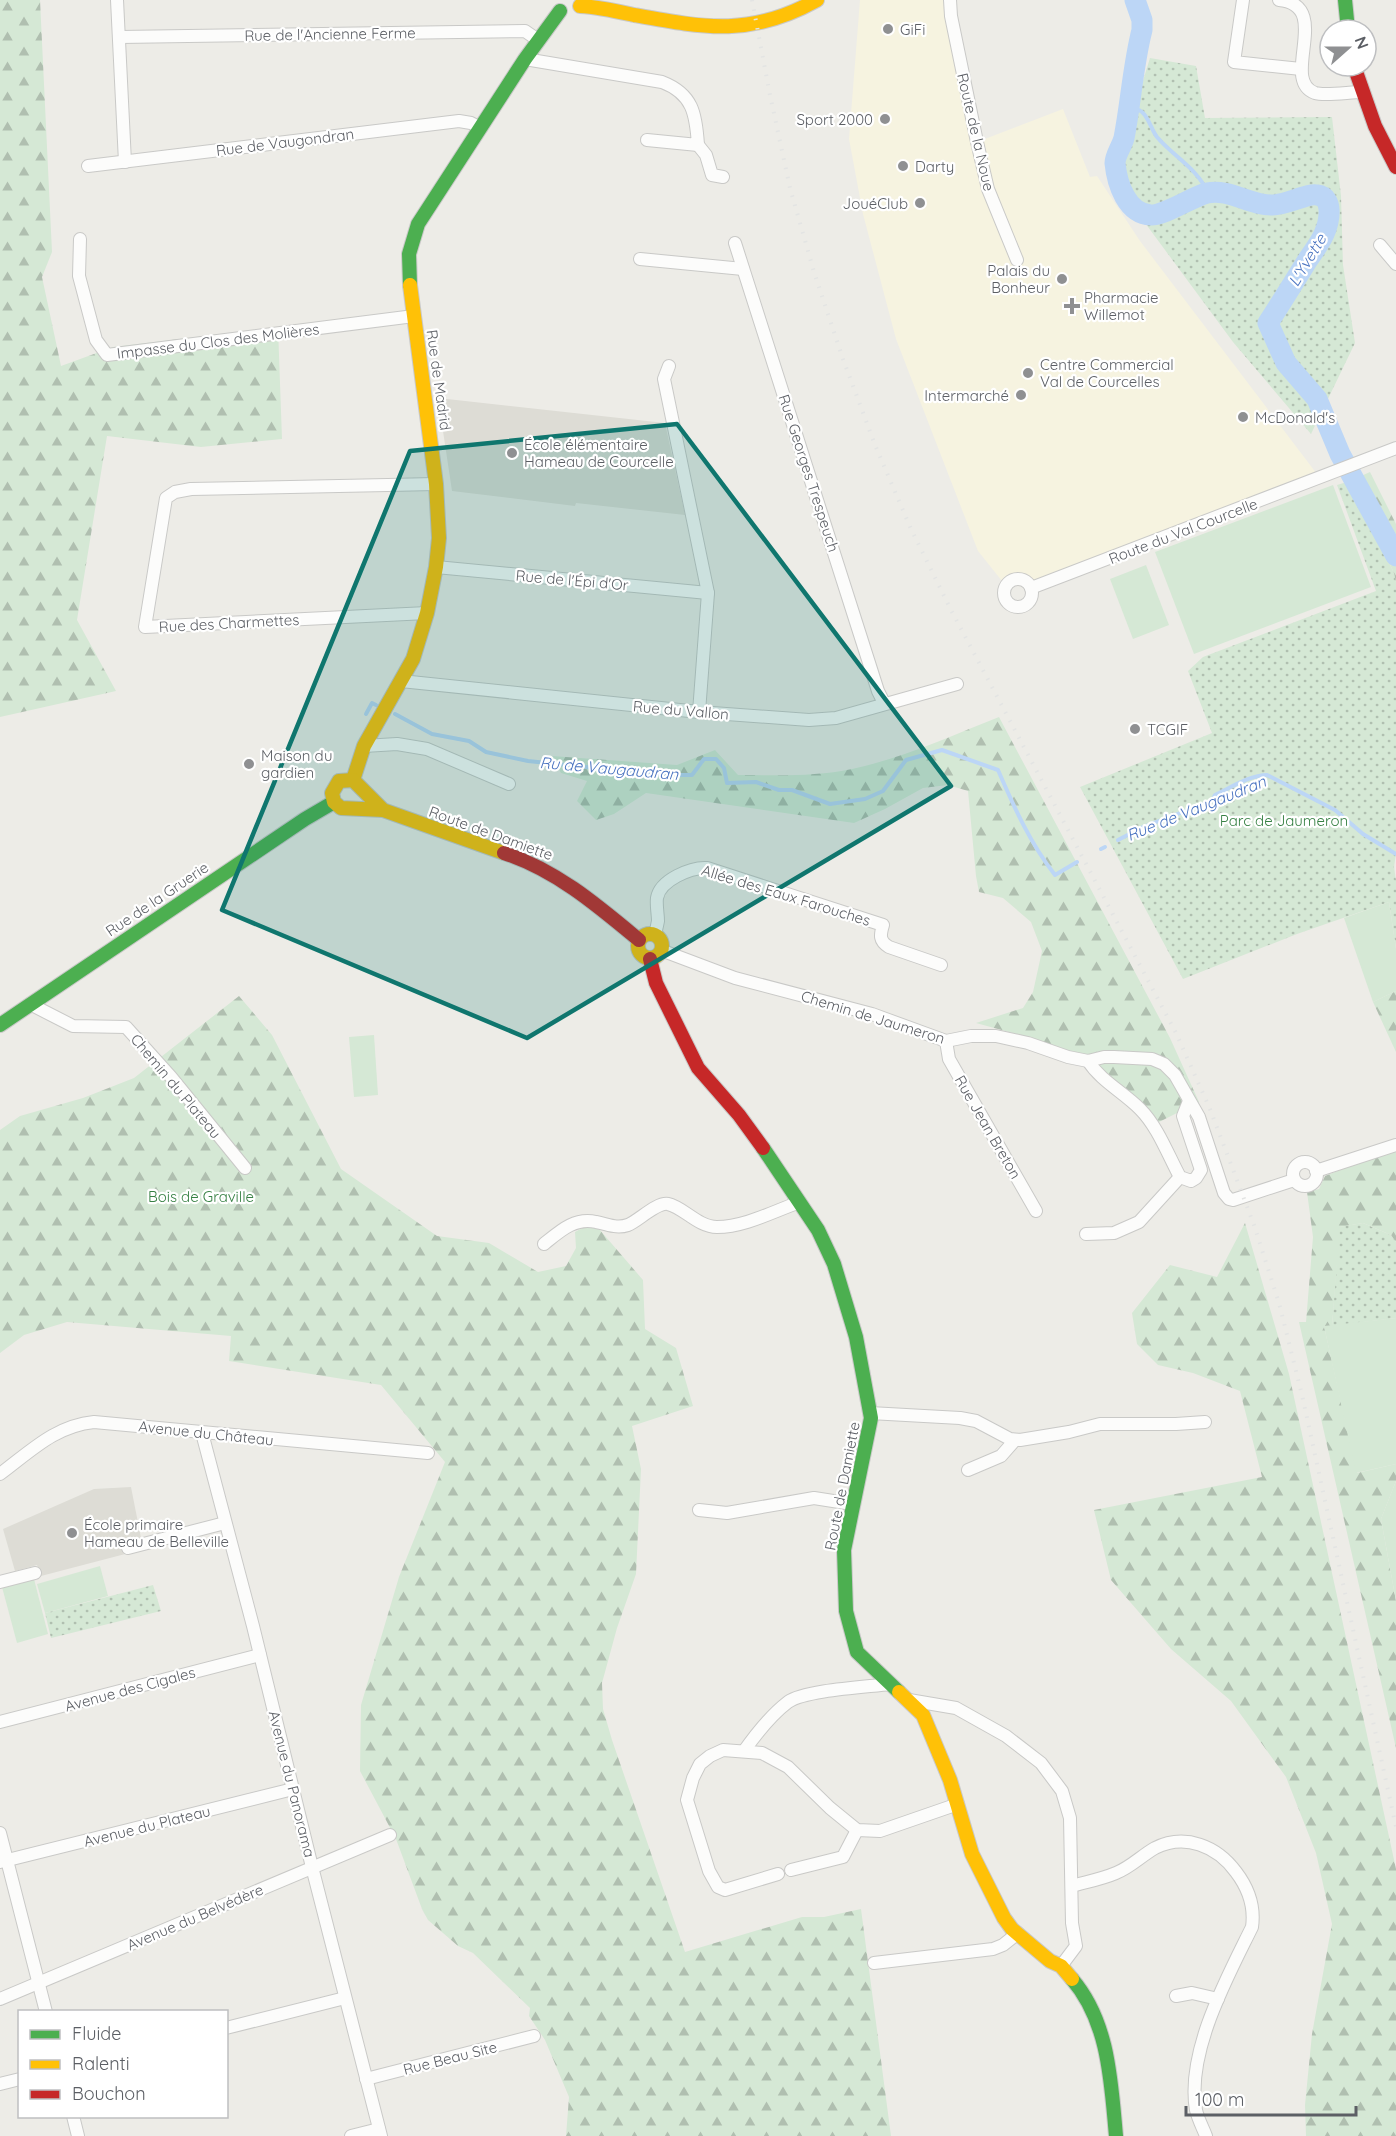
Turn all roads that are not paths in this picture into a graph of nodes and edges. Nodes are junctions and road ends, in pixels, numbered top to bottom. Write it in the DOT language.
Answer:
graph roads {
  1 [pos="117,0"];
  2 [pos="817,0"];
  3 [pos="950,0"];
  4 [pos="1243,0"];
  5 [pos="1279,0"];
  6 [pos="1345,0"];
  7 [pos="580,3"];
  8 [pos="559,6"];
  9 [pos="1347,18"];
  10 [pos="120,37"];
  11 [pos="538,40"];
  12 [pos="525,59"];
  13 [pos="1301,69"];
  14 [pos="1358,78"];
  15 [pos="1362,92"];
  16 [pos="481,128"];
  17 [pos="647,140"];
  18 [pos="698,145"];
  19 [pos="125,162"];
  20 [pos="88,166"];
  21 [pos="1396,167"];
  22 [pos="723,177"];
  23 [pos="80,239"];
  24 [pos="735,243"];
  25 [pos="1380,245"];
  26 [pos="640,259"];
  27 [pos="1017,260"];
  28 [pos="1396,264"];
  29 [pos="743,269"];
  30 [pos="414,316"];
  31 [pos="669,366"];
  32 [pos="1396,448"];
  33 [pos="436,484"];
  34 [pos="436,567"];
  35 [pos="1031,588"];
  36 [pos="708,593"];
  37 [pos="427,613"];
  38 [pos="401,681"];
  39 [pos="957,684"];
  40 [pos="884,704"];
  41 [pos="699,712"];
  42 [pos="364,746"];
  43 [pos="357,784"];
  44 [pos="510,784"];
  45 [pos="334,802"];
  46 [pos="350,809"];
  47 [pos="383,810"];
  48 [pos="655,935"];
  49 [pos="639,940"];
  50 [pos="655,955"];
  51 [pos="941,965"];
  52 [pos="30,1004"];
  53 [pos="0,1025"];
  54 [pos="946,1041"];
  55 [pos="1088,1061"];
  56 [pos="1189,1101"];
  57 [pos="1396,1145"];
  58 [pos="245,1168"];
  59 [pos="1316,1171"];
  60 [pos="1180,1177"];
  61 [pos="1294,1180"];
  62 [pos="800,1202"];
  63 [pos="1036,1211"];
  64 [pos="1086,1234"];
  65 [pos="544,1244"];
  66 [pos="870,1413"];
  67 [pos="1205,1422"];
  68 [pos="201,1433"];
  69 [pos="1015,1440"];
  70 [pos="428,1453"];
  71 [pos="968,1470"];
  72 [pos="0,1474"];
  73 [pos="852,1504"];
  74 [pos="699,1510"];
  75 [pos="225,1523"];
  76 [pos="128,1548"];
  77 [pos="35,1573"];
  78 [pos="0,1582"];
  79 [pos="260,1655"];
  80 [pos="890,1684"];
  81 [pos="909,1701"];
  82 [pos="0,1722"];
  83 [pos="744,1751"];
  84 [pos="293,1789"];
  85 [pos="958,1804"];
  86 [pos="857,1830"];
  87 [pos="0,1833"];
  88 [pos="390,1835"];
  89 [pos="3,1861"];
  90 [pos="312,1867"];
  91 [pos="791,1870"];
  92 [pos="778,1874"];
  93 [pos="1072,1886"];
  94 [pos="1018,1933"];
  95 [pos="874,1963"];
  96 [pos="1061,1966"];
  97 [pos="39,1983"];
  98 [pos="1176,1996"];
  99 [pos="345,1998"];
  100 [pos="1218,1999"];
  101 [pos="0,2000"];
  102 [pos="46,2010"];
  103 [pos="228,2027"];
  104 [pos="534,2036"];
  105 [pos="366,2079"];
  106 [pos="18,2080"];
  107 [pos="0,2084"];
  108 [pos="74,2118"];
  109 [pos="380,2132"];
  110 [pos="78,2136"];
  111 [pos="351,2136"];
  112 [pos="1116,2136"];
  113 [pos="1206,2136"];
  1 -- 10 [label="street"];
  2 -- 7 [label="street"];
  3 -- 27 [label="street, Route de la Noue"];
  4 -- 13 [label="street"];
  5 -- 13 [label="street"];
  6 -- 9 [label="street"];
  7 -- 8 [label="street"];
  8 -- 11 [label="street, Rue de Madrid"];
  10 -- 11 [label="street, Rue de l'Ancienne Ferme"];
  10 -- 19 [label="street"];
  11 -- 12 [label="street, Rue de Madrid"];
  12 -- 16 [label="street, Rue de Madrid"];
  12 -- 18 [label="street"];
  13 -- 15 [label="street"];
  14 -- 15 [label="street"];
  15 -- 21 [label="street"];
  16 -- 19 [label="street, Rue de Vaugondran"];
  16 -- 30 [label="street, Rue de Madrid"];
  17 -- 18 [label="street"];
  18 -- 22 [label="street"];
  19 -- 20 [label="street, Rue de Vaugondran"];
  23 -- 30 [label="street, Impasse du Clos des Molières"];
  24 -- 29 [label="street, Rue Georges Trespeuch"];
  25 -- 28 [label="street"];
  26 -- 29 [label="street"];
  29 -- 40 [label="street, Rue Georges Trespeuch"];
  30 -- 33 [label="street, Rue de Madrid"];
  31 -- 36 [label="street"];
  32 -- 35 [label="street, Route du Val Courcelle"];
  33 -- 34 [label="street, Rue de Madrid"];
  33 -- 37 [label="street, Rue des Charmettes"];
  34 -- 36 [label="street, Rue de l'Épi d'Or"];
  34 -- 37 [label="street, Rue de Madrid"];
  36 -- 41 [label="street"];
  37 -- 38 [label="street, Rue de Madrid"];
  38 -- 41 [label="street, Rue du Vallon"];
  38 -- 42 [label="street, Rue de Madrid"];
  39 -- 40 [label="street, Rue du Vallon"];
  40 -- 41 [label="street, Rue du Vallon"];
  42 -- 43 [label="street, Rue de Madrid"];
  42 -- 44 [label="street"];
  43 -- 45 [label="street"];
  43 -- 46 [label="street"];
  43 -- 47 [label="street, Route de Damiette"];
  45 -- 46 [label="street"];
  45 -- 52 [label="street, Rue de la Gruerie"];
  46 -- 47 [label="street, Route de Damiette"];
  47 -- 49 [label="street, Route de Damiette"];
  48 -- 49 [label="street"];
  48 -- 50 [label="street"];
  48 -- 51 [label="street, Allée des Eaux Farouches"];
  49 -- 50 [label="street"];
  50 -- 54 [label="street, Chemin de Jaumeron"];
  50 -- 62 [label="street, Route de Damiette"];
  52 -- 53 [label="street, Rue de la Gruerie"];
  52 -- 58 [label="street, Chemin du Plateau"];
  54 -- 55 [label="street, Chemin de Jaumeron"];
  54 -- 63 [label="street, Rue Jean Breton"];
  55 -- 56 [label="street, Chemin de Jaumeron"];
  55 -- 60 [label="street"];
  56 -- 60 [label="street"];
  56 -- 61 [label="street, Chemin de Jaumeron"];
  57 -- 59 [label="street"];
  59 -- 61 [label="street"];
  59 -- 61 [label="street"];
  60 -- 64 [label="street"];
  62 -- 65 [label="street"];
  62 -- 66 [label="street, Route de Damiette"];
  66 -- 69 [label="street"];
  66 -- 73 [label="street, Route de Damiette"];
  67 -- 69 [label="street"];
  68 -- 70 [label="street, Avenue du Château"];
  68 -- 72 [label="street, Avenue du Château"];
  68 -- 75 [label="street, Avenue du Panorama"];
  69 -- 71 [label="street"];
  73 -- 74 [label="street"];
  73 -- 80 [label="street, Route de Damiette"];
  75 -- 76 [label="street"];
  75 -- 79 [label="street, Avenue du Panorama"];
  77 -- 78 [label="street"];
  79 -- 82 [label="street, Avenue des Cigales"];
  79 -- 84 [label="street, Avenue du Panorama"];
  80 -- 81 [label="street, Route de Damiette"];
  80 -- 83 [label="street"];
  81 -- 85 [label="street, Route de Damiette"];
  81 -- 93 [label="street"];
  83 -- 86 [label="street"];
  83 -- 92 [label="street"];
  84 -- 89 [label="street, Avenue du Plateau"];
  84 -- 90 [label="street, Avenue du Panorama"];
  85 -- 86 [label="street"];
  85 -- 94 [label="street, Route de Damiette"];
  86 -- 91 [label="street"];
  87 -- 89 [label="street"];
  88 -- 90 [label="street, Avenue du Belvédère"];
  89 -- 97 [label="street"];
  90 -- 97 [label="street, Avenue du Belvédère"];
  90 -- 99 [label="street, Avenue du Panorama"];
  93 -- 96 [label="street"];
  93 -- 100 [label="street"];
  94 -- 95 [label="street"];
  94 -- 96 [label="street, Route de Damiette"];
  96 -- 112 [label="street, Route de Damiette"];
  97 -- 101 [label="street, Avenue du Belvédère"];
  97 -- 102 [label="street"];
  98 -- 100 [label="street"];
  99 -- 103 [label="street"];
  99 -- 105 [label="street, Avenue du Panorama"];
  100 -- 113 [label="street"];
  104 -- 105 [label="street, Rue Beau Site"];
  105 -- 109 [label="street, Avenue du Panorama"];
  106 -- 107 [label="street"];
  108 -- 110 [label="street"];
  109 -- 111 [label="street"];
}
